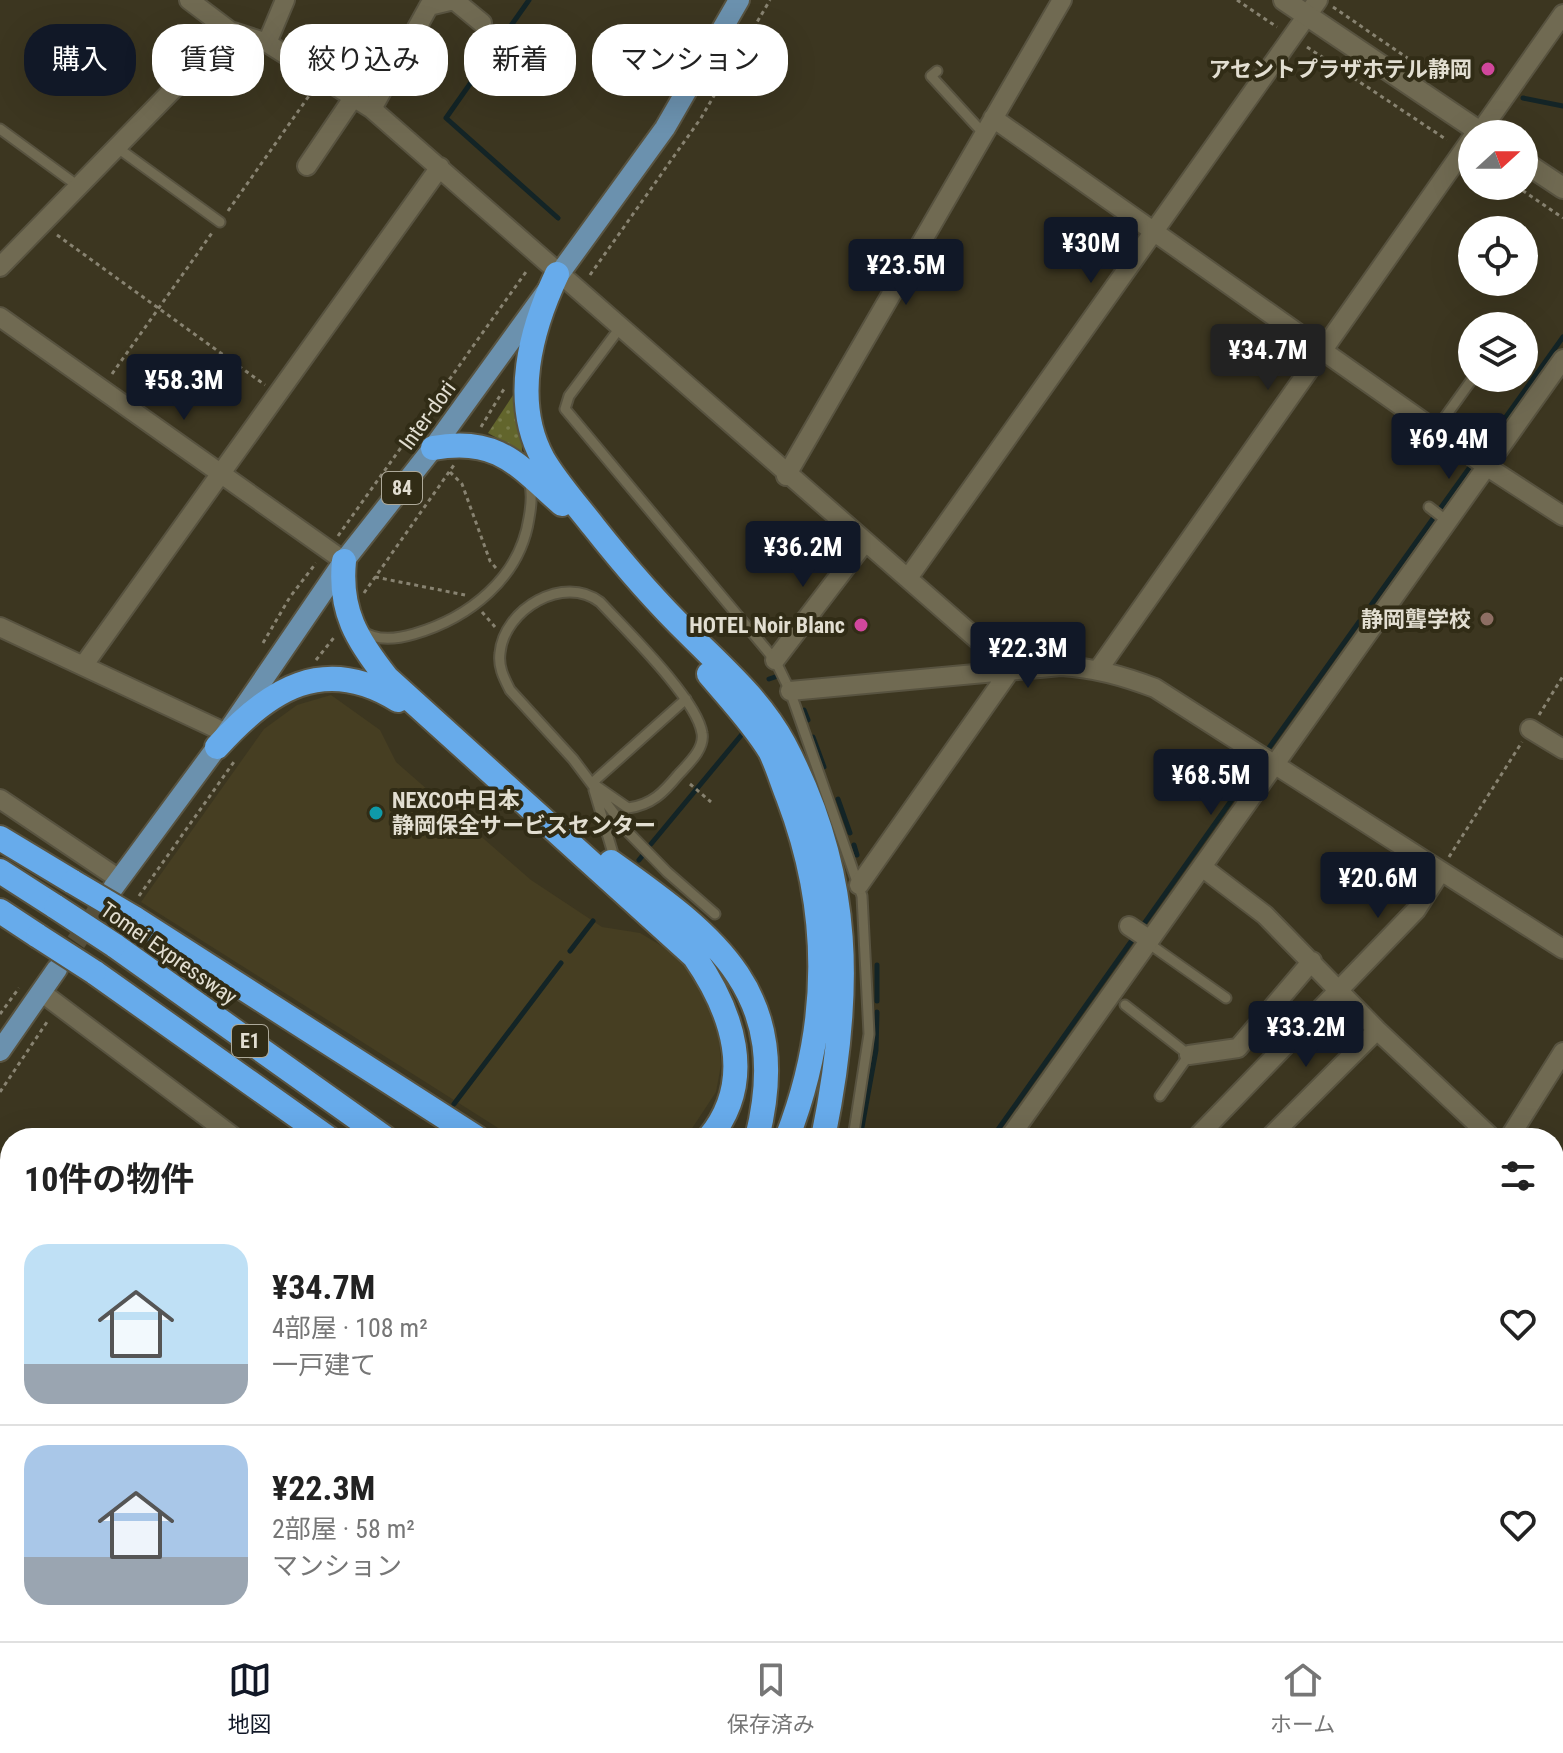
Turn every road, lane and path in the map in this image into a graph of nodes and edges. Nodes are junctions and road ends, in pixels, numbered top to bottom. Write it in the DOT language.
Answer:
graph roads {
  1 [pos="189,0"];
  2 [pos="285,0"];
  3 [pos="739,0"];
  4 [pos="770,0"];
  5 [pos="1062,0"];
  6 [pos="1237,0"];
  7 [pos="1284,0"];
  8 [pos="1312,8"];
  9 [pos="1563,14"];
  10 [pos="482,23"];
  11 [pos="221,24"];
  12 [pos="1293,38"];
  13 [pos="264,42"];
  14 [pos="267,43"];
  15 [pos="280,52"];
  16 [pos="937,71"];
  17 [pos="165,96"];
  18 [pos="309,96"];
  19 [pos="349,96"];
  20 [pos="353,98"];
  21 [pos="372,109"];
  22 [pos="1487,120"];
  23 [pos="1458,123"];
  24 [pos="988,125"];
  25 [pos="1458,127"];
  26 [pos="0,129"];
  27 [pos="115,146"];
  28 [pos="1458,160"];
  29 [pos="307,166"];
  30 [pos="440,167"];
  31 [pos="1538,171"];
  32 [pos="78,186"];
  33 [pos="1563,188"];
  34 [pos="1537,200"];
  35 [pos="1563,218"];
  36 [pos="220,222"];
  37 [pos="41,224"];
  38 [pos="1154,232"];
  39 [pos="538,256"];
  40 [pos="0,267"];
  41 [pos="557,274"];
  42 [pos="583,284"];
  43 [pos="159,308"];
  44 [pos="0,317"];
  45 [pos="619,329"];
  46 [pos="1323,351"];
  47 [pos="1563,359"];
  48 [pos="511,379"];
  49 [pos="101,389"];
  50 [pos="1463,392"];
  51 [pos="277,394"];
  52 [pos="1435,431"];
  53 [pos="477,433"];
  54 [pos="433,448"];
  55 [pos="461,456"];
  56 [pos="1479,461"];
  57 [pos="525,471"];
  58 [pos="450,472"];
  59 [pos="221,473"];
  60 [pos="786,476"];
  61 [pos="1429,507"];
  62 [pos="1563,516"];
  63 [pos="1446,520"];
  64 [pos="865,542"];
  65 [pos="609,545"];
  66 [pos="334,552"];
  67 [pos="504,576"];
  68 [pos="375,577"];
  69 [pos="908,578"];
  70 [pos="363,595"];
  71 [pos="658,604"];
  72 [pos="475,605"];
  73 [pos="0,627"];
  74 [pos="495,627"];
  75 [pos="344,628"];
  76 [pos="263,644"];
  77 [pos="775,660"];
  78 [pos="311,665"];
  79 [pos="83,666"];
  80 [pos="1011,669"];
  81 [pos="1098,670"];
  82 [pos="1563,676"];
  83 [pos="790,691"];
  84 [pos="686,699"];
  85 [pos="438,724"];
  86 [pos="1530,729"];
  87 [pos="227,746"];
  88 [pos="1563,749"];
  89 [pos="1272,766"];
  90 [pos="686,780"];
  91 [pos="592,783"];
  92 [pos="0,799"];
  93 [pos="711,802"];
  94 [pos="534,809"];
  95 [pos="0,838"];
  96 [pos="617,867"];
  97 [pos="1202,867"];
  98 [pos="0,871"];
  99 [pos="1441,871"];
  100 [pos="116,884"];
  101 [pos="859,885"];
  102 [pos="135,908"];
  103 [pos="0,911"];
  104 [pos="715,914"];
  105 [pos="1129,926"];
  106 [pos="1148,940"];
  107 [pos="1563,949"];
  108 [pos="1312,961"];
  109 [pos="57,969"];
  110 [pos="1341,990"];
  111 [pos="41,992"];
  112 [pos="1226,998"];
  113 [pos="59,1005"];
  114 [pos="1125,1005"];
  115 [pos="1377,1030"];
  116 [pos="0,1051"];
  117 [pos="1563,1052"];
  118 [pos="1189,1055"];
  119 [pos="0,1092"];
  120 [pos="1160,1096"];
  121 [pos="222,1128"];
  122 [pos="314,1128"];
  123 [pos="371,1128"];
  124 [pos="462,1128"];
  125 [pos="715,1128"];
  126 [pos="759,1128"];
  127 [pos="791,1128"];
  128 [pos="825,1128"];
  129 [pos="855,1128"];
  130 [pos="1016,1128"];
  131 [pos="1206,1128"];
  132 [pos="1279,1128"];
  133 [pos="1481,1128"];
  134 [pos="1515,1128"];
  1 -- 11 [label="street"];
  2 -- 14 [label="street"];
  3 -- 41 [label="main road, Inter-dori / 84"];
  4 -- 42 [label="path"];
  5 -- 24 [label="street"];
  6 -- 12 [label="path"];
  7 -- 8 [label="street"];
  8 -- 12 [label="street"];
  8 -- 23 [label="street"];
  9 -- 22 [label="street"];
  10 -- 21 [label="street"];
  12 -- 25 [label="path"];
  12 -- 38 [label="street"];
  13 -- 14 [label="street"];
  14 -- 15 [label="street"];
  16 -- 24 [label="lane"];
  17 -- 27 [label="street"];
  18 -- 36 [label="path"];
  19 -- 20 [label="street"];
  20 -- 21 [label="street"];
  20 -- 29 [label="street"];
  21 -- 30 [label="street"];
  24 -- 38 [label="street"];
  24 -- 60 [label="street"];
  26 -- 32 [label="lane"];
  27 -- 32 [label="street"];
  27 -- 36 [label="lane"];
  28 -- 46 [label="street"];
  30 -- 39 [label="street"];
  30 -- 51 [label="street"];
  31 -- 33 [label="street"];
  32 -- 37 [label="street"];
  34 -- 35 [label="path"];
  36 -- 43 [label="path"];
  37 -- 40 [label="street"];
  37 -- 43 [label="path"];
  38 -- 46 [label="street"];
  38 -- 69 [label="street"];
  39 -- 41 [label="street"];
  39 -- 66 [label="path"];
  41 -- 45 [label="street"];
  41 -- 54 [label="main road, Inter-dori / 84"];
  41 -- 65 [label="highway"];
  43 -- 49 [label="path"];
  43 -- 51 [label="path"];
  44 -- 49 [label="street"];
  45 -- 60 [label="street"];
  45 -- 77 [label="lane"];
  46 -- 52 [label="street"];
  46 -- 81 [label="street"];
  47 -- 56 [label="street"];
  48 -- 53 [label="path"];
  49 -- 59 [label="street"];
  50 -- 52 [label="lane"];
  51 -- 59 [label="street"];
  52 -- 56 [label="street"];
  54 -- 57 [label="highway"];
  54 -- 66 [label="main road, Inter-dori / 84"];
  55 -- 58 [label="path"];
  56 -- 62 [label="street"];
  56 -- 63 [label="street"];
  57 -- 65 [label="highway"];
  57 -- 67 [label="lane"];
  58 -- 67 [label="path"];
  58 -- 68 [label="path"];
  59 -- 66 [label="street"];
  59 -- 79 [label="street"];
  60 -- 64 [label="street"];
  61 -- 63 [label="lane"];
  63 -- 89 [label="street"];
  64 -- 69 [label="street"];
  64 -- 77 [label="street"];
  65 -- 71 [label="highway"];
  66 -- 75 [label="highway"];
  66 -- 76 [label="path"];
  66 -- 87 [label="main road, Inter-dori / 84"];
  67 -- 72 [label="lane"];
  68 -- 70 [label="path"];
  68 -- 72 [label="path"];
  69 -- 80 [label="street"];
  71 -- 127 [label="highway"];
  71 -- 128 [label="highway"];
  72 -- 74 [label="path"];
  72 -- 75 [label="lane"];
  73 -- 79 [label="street"];
  75 -- 78 [label="path"];
  75 -- 85 [label="highway"];
  77 -- 83 [label="lane"];
  79 -- 87 [label="street"];
  80 -- 81 [label="street"];
  80 -- 83 [label="street"];
  80 -- 101 [label="street"];
  81 -- 89 [label="street"];
  82 -- 86 [label="path"];
  83 -- 101 [label="lane"];
  84 -- 91 [label="lane"];
  84 -- 91 [label="lane"];
  84 -- 91 [label="lane"];
  85 -- 87 [label="highway"];
  85 -- 94 [label="highway"];
  86 -- 88 [label="street"];
  86 -- 99 [label="path"];
  87 -- 100 [label="main road, Inter-dori / 84"];
  87 -- 102 [label="path"];
  89 -- 97 [label="street"];
  89 -- 99 [label="street"];
  90 -- 93 [label="path"];
  91 -- 96 [label="lane"];
  91 -- 104 [label="lane"];
  92 -- 100 [label="street"];
  94 -- 96 [label="highway"];
  94 -- 125 [label="highway"];
  95 -- 102 [label="highway, bridge"];
  96 -- 126 [label="highway"];
  97 -- 106 [label="street"];
  97 -- 108 [label="street"];
  98 -- 123 [label="highway, Tomei Expressway / E1, bridge"];
  99 -- 107 [label="street"];
  99 -- 110 [label="street"];
  101 -- 129 [label="lane"];
  102 -- 124 [label="highway"];
  103 -- 122 [label="highway, E1, bridge"];
  105 -- 106 [label="street"];
  106 -- 112 [label="lane"];
  106 -- 130 [label="street"];
  108 -- 110 [label="street"];
  108 -- 118 [label="street"];
  109 -- 111 [label="main road"];
  110 -- 115 [label="street"];
  110 -- 131 [label="street"];
  111 -- 113 [label="street"];
  111 -- 116 [label="main road"];
  113 -- 119 [label="path"];
  113 -- 121 [label="street"];
  114 -- 118 [label="lane"];
  115 -- 132 [label="street"];
  115 -- 133 [label="street"];
  117 -- 134 [label="street"];
  118 -- 120 [label="lane"];
}
